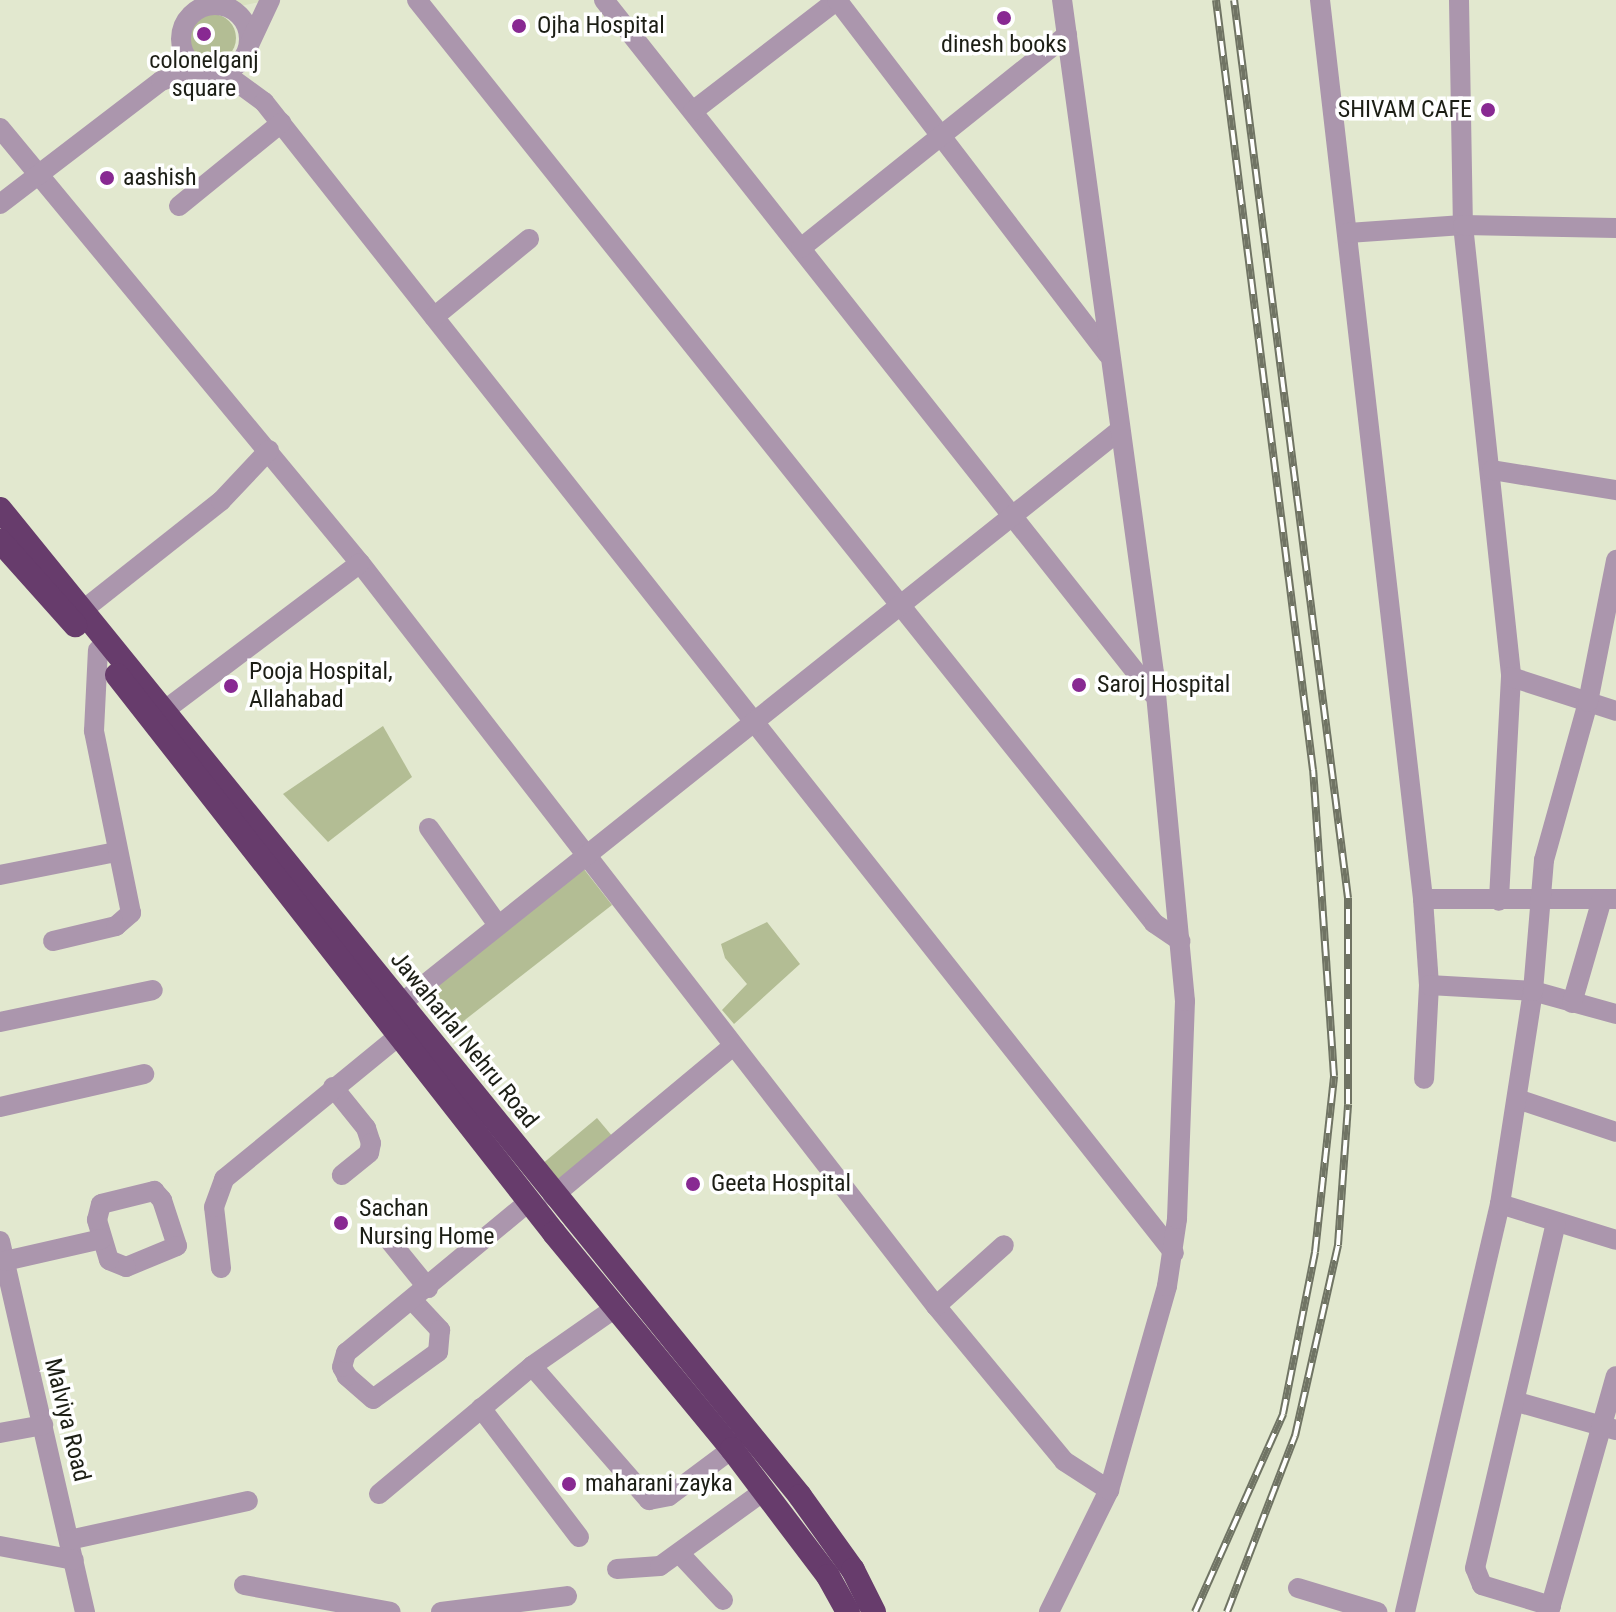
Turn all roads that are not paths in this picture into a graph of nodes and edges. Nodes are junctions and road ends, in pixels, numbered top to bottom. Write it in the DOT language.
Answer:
graph roads {
  1 [pos="178,0"];
  2 [pos="270,0"];
  3 [pos="417,0"];
  4 [pos="604,0"];
  5 [pos="1062,0"];
  6 [pos="1320,0"];
  7 [pos="1459,0"];
  8 [pos="202,3"];
  9 [pos="231,8"];
  10 [pos="186,20"];
  11 [pos="1067,35"];
  12 [pos="181,45"];
  13 [pos="247,51"];
  14 [pos="199,69"];
  15 [pos="223,72"];
  16 [pos="161,81"];
  17 [pos="264,102"];
  18 [pos="693,111"];
  19 [pos="281,123"];
  20 [pos="0,128"];
  21 [pos="941,136"];
  22 [pos="37,177"];
  23 [pos="0,204"];
  24 [pos="179,206"];
  25 [pos="1463,225"];
  26 [pos="1616,228"];
  27 [pos="1348,233"];
  28 [pos="529,239"];
  29 [pos="801,248"];
  30 [pos="434,317"];
  31 [pos="1111,357"];
  32 [pos="1120,430"];
  33 [pos="269,450"];
  34 [pos="1492,470"];
  35 [pos="1616,490"];
  36 [pos="0,509"];
  37 [pos="1011,516"];
  38 [pos="0,541"];
  39 [pos="1616,560"];
  40 [pos="360,563"];
  41 [pos="898,606"];
  42 [pos="83,610"];
  43 [pos="98,650"];
  44 [pos="1511,677"];
  45 [pos="1153,694"];
  46 [pos="1588,702"];
  47 [pos="165,710"];
  48 [pos="1616,711"];
  49 [pos="756,719"];
  50 [pos="429,828"];
  51 [pos="111,853"];
  52 [pos="586,854"];
  53 [pos="0,875"];
  54 [pos="1423,899"];
  55 [pos="1609,899"];
  56 [pos="1538,900"];
  57 [pos="1499,901"];
  58 [pos="498,925"];
  59 [pos="53,941"];
  60 [pos="1181,941"];
  61 [pos="1429,985"];
  62 [pos="153,990"];
  63 [pos="1533,991"];
  64 [pos="1572,1003"];
  65 [pos="399,1005"];
  66 [pos="1616,1014"];
  67 [pos="0,1022"];
  68 [pos="399,1036"];
  69 [pos="732,1047"];
  70 [pos="144,1074"];
  71 [pos="1424,1079"];
  72 [pos="333,1087"];
  73 [pos="1517,1099"];
  74 [pos="0,1107"];
  75 [pos="1616,1132"];
  76 [pos="342,1175"];
  77 [pos="542,1198"];
  78 [pos="1500,1204"];
  79 [pos="1556,1223"];
  80 [pos="102,1239"];
  81 [pos="389,1240"];
  82 [pos="1616,1240"];
  83 [pos="1004,1245"];
  84 [pos="2,1251"];
  85 [pos="1174,1253"];
  86 [pos="221,1268"];
  87 [pos="420,1294"];
  88 [pos="936,1306"];
  89 [pos="615,1308"];
  90 [pos="10,1346"];
  91 [pos="532,1366"];
  92 [pos="1616,1376"];
  93 [pos="1517,1402"];
  94 [pos="481,1408"];
  95 [pos="43,1425"];
  96 [pos="1608,1428"];
  97 [pos="0,1433"];
  98 [pos="732,1449"];
  99 [pos="1109,1490"];
  100 [pos="764,1491"];
  101 [pos="379,1494"];
  102 [pos="248,1501"];
  103 [pos="579,1537"];
  104 [pos="69,1540"];
  105 [pos="0,1546"];
  106 [pos="680,1554"];
  107 [pos="74,1560"];
  108 [pos="617,1569"];
  109 [pos="244,1585"];
  110 [pos="1298,1588"];
  111 [pos="567,1596"];
  112 [pos="723,1600"];
  113 [pos="1550,1609"];
  114 [pos="85,1612"];
  115 [pos="391,1612"];
  116 [pos="441,1612"];
  117 [pos="848,1612"];
  118 [pos="874,1612"];
  119 [pos="1049,1612"];
  120 [pos="1377,1612"];
  121 [pos="1405,1612"];
  1 -- 10 [label="street"];
  2 -- 9 [label="street"];
  2 -- 13 [label="street"];
  3 -- 41 [label="street"];
  4 -- 18 [label="street"];
  5 -- 11 [label="street"];
  6 -- 27 [label="street"];
  7 -- 25 [label="street"];
  8 -- 9 [label="street"];
  8 -- 10 [label="street"];
  9 -- 13 [label="street"];
  10 -- 12 [label="street"];
  11 -- 21 [label="street"];
  11 -- 31 [label="street"];
  12 -- 14 [label="street"];
  12 -- 16 [label="street"];
  13 -- 15 [label="street"];
  13 -- 17 [label="street"];
  14 -- 15 [label="street"];
  14 -- 16 [label="street"];
  15 -- 17 [label="street"];
  16 -- 22 [label="street"];
  17 -- 19 [label="street"];
  18 -- 21 [label="street"];
  18 -- 29 [label="street"];
  19 -- 24 [label="street"];
  19 -- 30 [label="street"];
  20 -- 22 [label="street"];
  21 -- 29 [label="street"];
  21 -- 31 [label="street"];
  22 -- 23 [label="street"];
  22 -- 33 [label="street"];
  25 -- 26 [label="street"];
  25 -- 27 [label="street"];
  25 -- 34 [label="street"];
  27 -- 54 [label="street"];
  28 -- 30 [label="street"];
  29 -- 37 [label="street"];
  30 -- 49 [label="street"];
  31 -- 32 [label="street"];
  32 -- 37 [label="street"];
  32 -- 45 [label="street"];
  33 -- 40 [label="street"];
  33 -- 42 [label="street"];
  34 -- 35 [label="street"];
  34 -- 44 [label="street"];
  36 -- 42 [label="highway, Jawaharlal Nehru Road"];
  37 -- 41 [label="street"];
  37 -- 45 [label="street"];
  38 -- 43 [label="highway, Jawaharlal Nehru Road"];
  39 -- 46 [label="street"];
  40 -- 47 [label="street"];
  40 -- 52 [label="street"];
  41 -- 49 [label="street"];
  41 -- 60 [label="street"];
  42 -- 47 [label="highway, Jawaharlal Nehru Road"];
  43 -- 59 [label="street"];
  43 -- 68 [label="highway, Jawaharlal Nehru Road"];
  44 -- 46 [label="street"];
  44 -- 57 [label="street"];
  45 -- 60 [label="street"];
  46 -- 48 [label="street"];
  46 -- 56 [label="street"];
  47 -- 65 [label="highway, Jawaharlal Nehru Road"];
  49 -- 52 [label="street"];
  49 -- 85 [label="street"];
  50 -- 58 [label="street"];
  51 -- 53 [label="street"];
  52 -- 58 [label="street"];
  52 -- 69 [label="street"];
  54 -- 57 [label="street"];
  54 -- 61 [label="street"];
  55 -- 56 [label="street"];
  55 -- 64 [label="street"];
  56 -- 57 [label="street"];
  56 -- 63 [label="street"];
  58 -- 65 [label="street"];
  60 -- 85 [label="street"];
  61 -- 63 [label="street"];
  61 -- 71 [label="street"];
  62 -- 67 [label="street"];
  63 -- 64 [label="street"];
  63 -- 73 [label="street"];
  64 -- 66 [label="street"];
  65 -- 77 [label="highway, Jawaharlal Nehru Road"];
  68 -- 72 [label="street"];
  68 -- 77 [label="highway, Jawaharlal Nehru Road"];
  69 -- 77 [label="street"];
  69 -- 88 [label="street"];
  70 -- 74 [label="street"];
  72 -- 76 [label="street"];
  72 -- 86 [label="street"];
  73 -- 75 [label="street"];
  73 -- 78 [label="street"];
  77 -- 87 [label="street"];
  77 -- 89 [label="highway, Jawaharlal Nehru Road"];
  77 -- 118 [label="highway, Jawaharlal Nehru Road"];
  78 -- 79 [label="street"];
  78 -- 121 [label="street"];
  79 -- 82 [label="street"];
  79 -- 93 [label="street"];
  80 -- 84 [label="street"];
  81 -- 87 [label="street"];
  83 -- 88 [label="street"];
  84 -- 90 [label="street, Malviya Road"];
  85 -- 99 [label="street"];
  87 -- 87 [label="street"];
  88 -- 99 [label="street"];
  89 -- 91 [label="street"];
  89 -- 98 [label="highway, Jawaharlal Nehru Road"];
  90 -- 95 [label="street, Malviya Road"];
  91 -- 94 [label="street"];
  91 -- 98 [label="street"];
  92 -- 96 [label="street"];
  93 -- 96 [label="street"];
  93 -- 113 [label="street"];
  94 -- 101 [label="street"];
  94 -- 103 [label="street"];
  95 -- 97 [label="street"];
  95 -- 104 [label="street, Malviya Road"];
  96 -- 113 [label="street"];
  98 -- 100 [label="highway, Jawaharlal Nehru Road"];
  99 -- 119 [label="street"];
  100 -- 106 [label="street"];
  100 -- 117 [label="highway, Jawaharlal Nehru Road"];
  102 -- 104 [label="street"];
  104 -- 107 [label="street, Malviya Road"];
  105 -- 107 [label="street"];
  106 -- 108 [label="street"];
  106 -- 112 [label="street"];
  107 -- 114 [label="street, Malviya Road"];
  109 -- 115 [label="street"];
  110 -- 120 [label="street"];
  111 -- 116 [label="street"];
}
